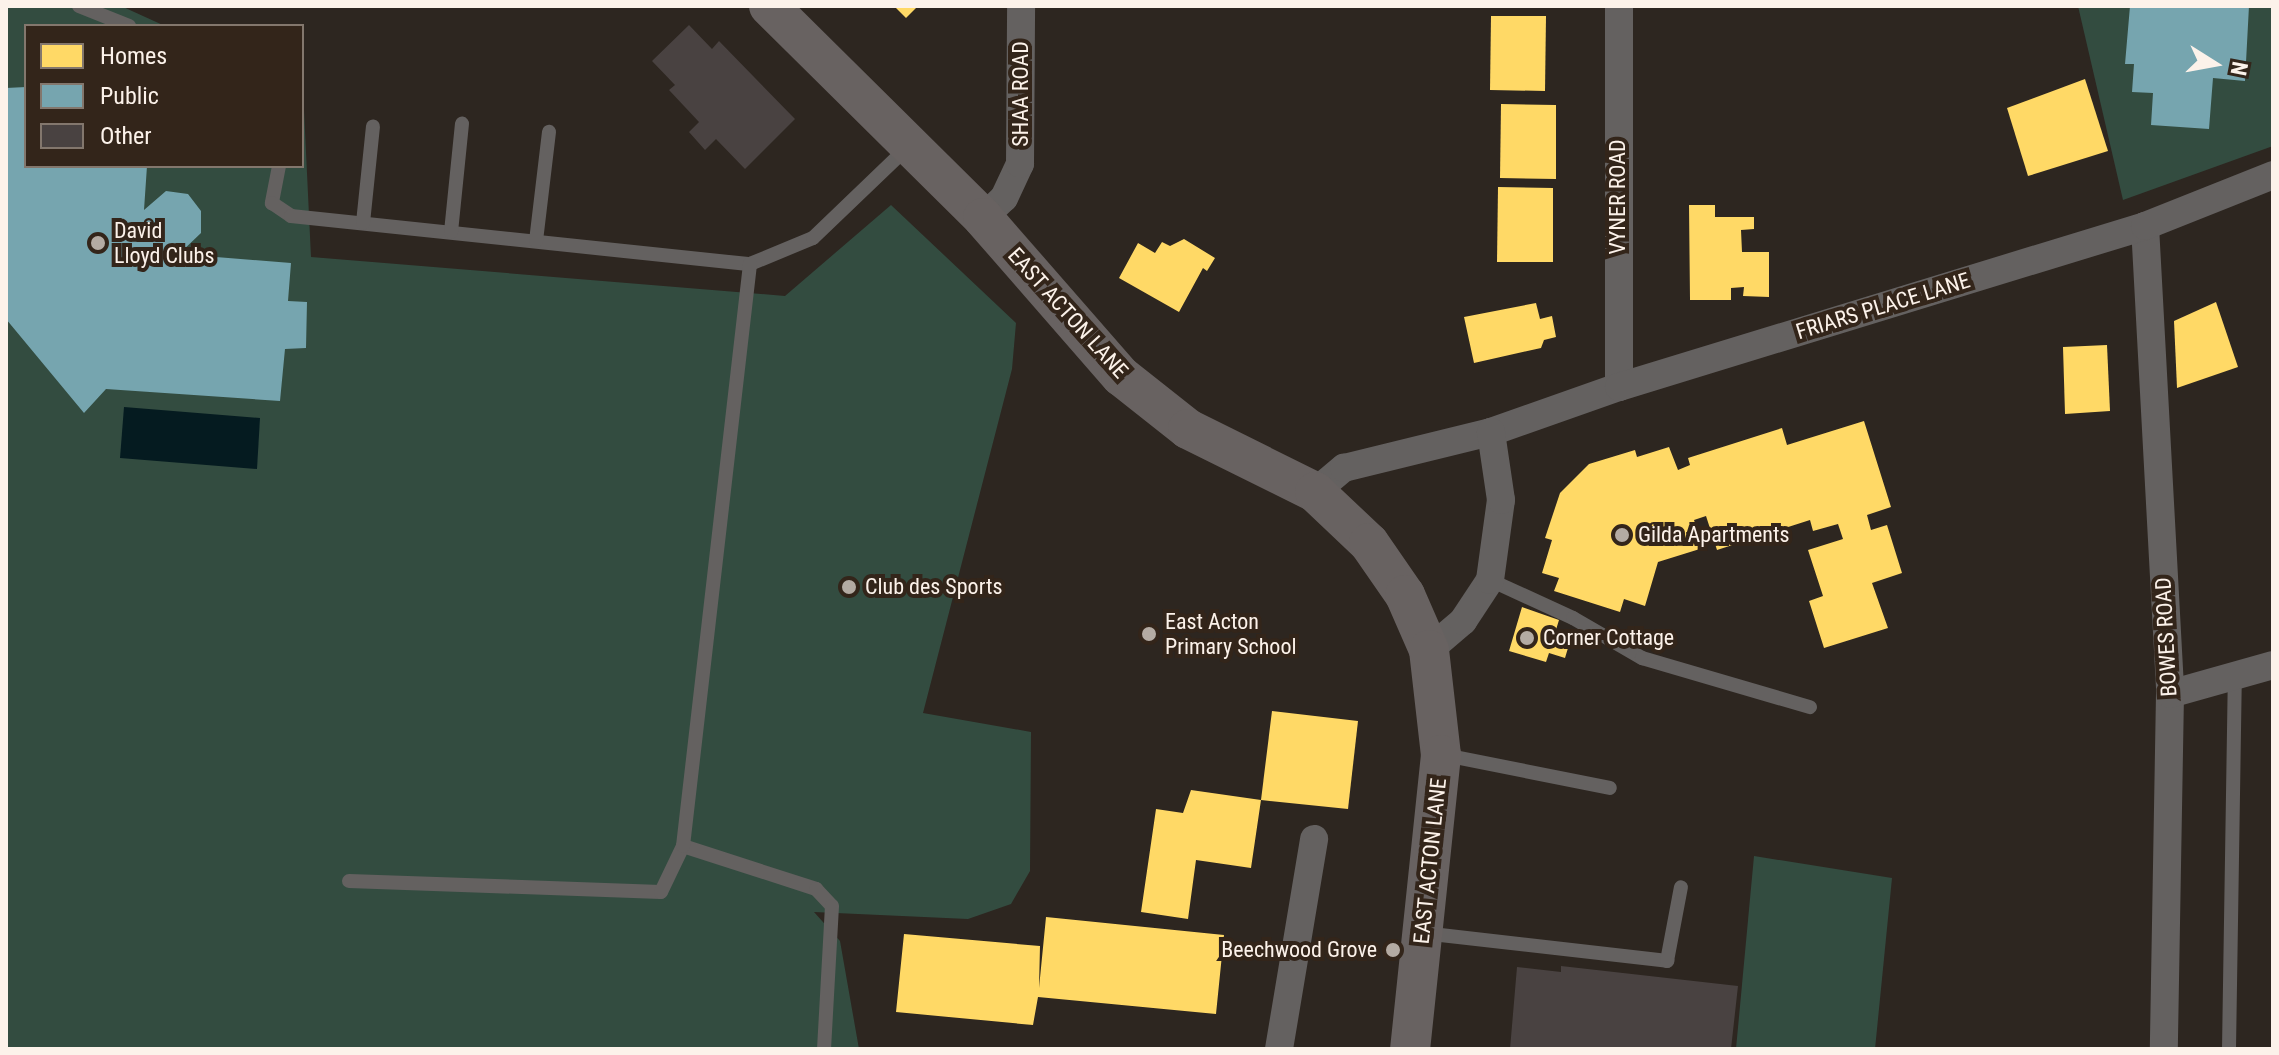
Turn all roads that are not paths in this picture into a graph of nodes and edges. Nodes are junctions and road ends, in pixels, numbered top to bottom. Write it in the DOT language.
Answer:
graph roads {
  1 [pos="79,6"];
  2 [pos="769,6"];
  3 [pos="1021,6"];
  4 [pos="1619,6"];
  5 [pos="124,24"];
  6 [pos="462,124"];
  7 [pos="373,127"];
  8 [pos="549,132"];
  9 [pos="910,146"];
  10 [pos="278,168"];
  11 [pos="2273,175"];
  12 [pos="983,218"];
  13 [pos="363,223"];
  14 [pos="2145,226"];
  15 [pos="451,232"];
  16 [pos="536,241"];
  17 [pos="750,264"];
  18 [pos="1619,387"];
  19 [pos="1491,432"];
  20 [pos="1315,492"];
  21 [pos="1490,580"];
  22 [pos="1429,650"];
  23 [pos="2273,665"];
  24 [pos="2235,677"];
  25 [pos="2170,694"];
  26 [pos="1810,707"];
  27 [pos="1441,755"];
  28 [pos="1610,788"];
  29 [pos="1314,839"];
  30 [pos="683,846"];
  31 [pos="349,881"];
  32 [pos="1681,887"];
  33 [pos="1423,933"];
  34 [pos="824,1049"];
  35 [pos="1279,1049"];
  36 [pos="1410,1049"];
  37 [pos="2164,1049"];
  38 [pos="2229,1049"];
  1 -- 5 [label="lane"];
  2 -- 9 [label="street, EAST ACTON LANE"];
  3 -- 12 [label="street, SHAA ROAD"];
  4 -- 18 [label="street, VYNER ROAD"];
  6 -- 15 [label="lane"];
  7 -- 13 [label="lane"];
  8 -- 16 [label="lane"];
  9 -- 12 [label="street, EAST ACTON LANE"];
  9 -- 17 [label="lane"];
  10 -- 13 [label="lane"];
  11 -- 14 [label="street, FRIARS PLACE LANE"];
  12 -- 20 [label="street, EAST ACTON LANE"];
  13 -- 15 [label="lane"];
  14 -- 18 [label="street, FRIARS PLACE LANE"];
  14 -- 25 [label="street, BOWES ROAD"];
  15 -- 16 [label="lane"];
  16 -- 17 [label="lane"];
  17 -- 30 [label="lane"];
  18 -- 19 [label="street, FRIARS PLACE LANE"];
  19 -- 20 [label="street, FRIARS PLACE LANE"];
  19 -- 21 [label="street"];
  20 -- 22 [label="street, EAST ACTON LANE"];
  21 -- 22 [label="street"];
  21 -- 26 [label="lane"];
  22 -- 27 [label="street, EAST ACTON LANE"];
  23 -- 24 [label="street"];
  24 -- 25 [label="street"];
  24 -- 38 [label="lane"];
  25 -- 37 [label="street, BOWES ROAD"];
  27 -- 28 [label="lane"];
  27 -- 33 [label="street, EAST ACTON LANE"];
  29 -- 35 [label="street"];
  30 -- 31 [label="lane"];
  30 -- 34 [label="lane"];
  32 -- 33 [label="lane"];
  33 -- 36 [label="street, EAST ACTON LANE"];
}
